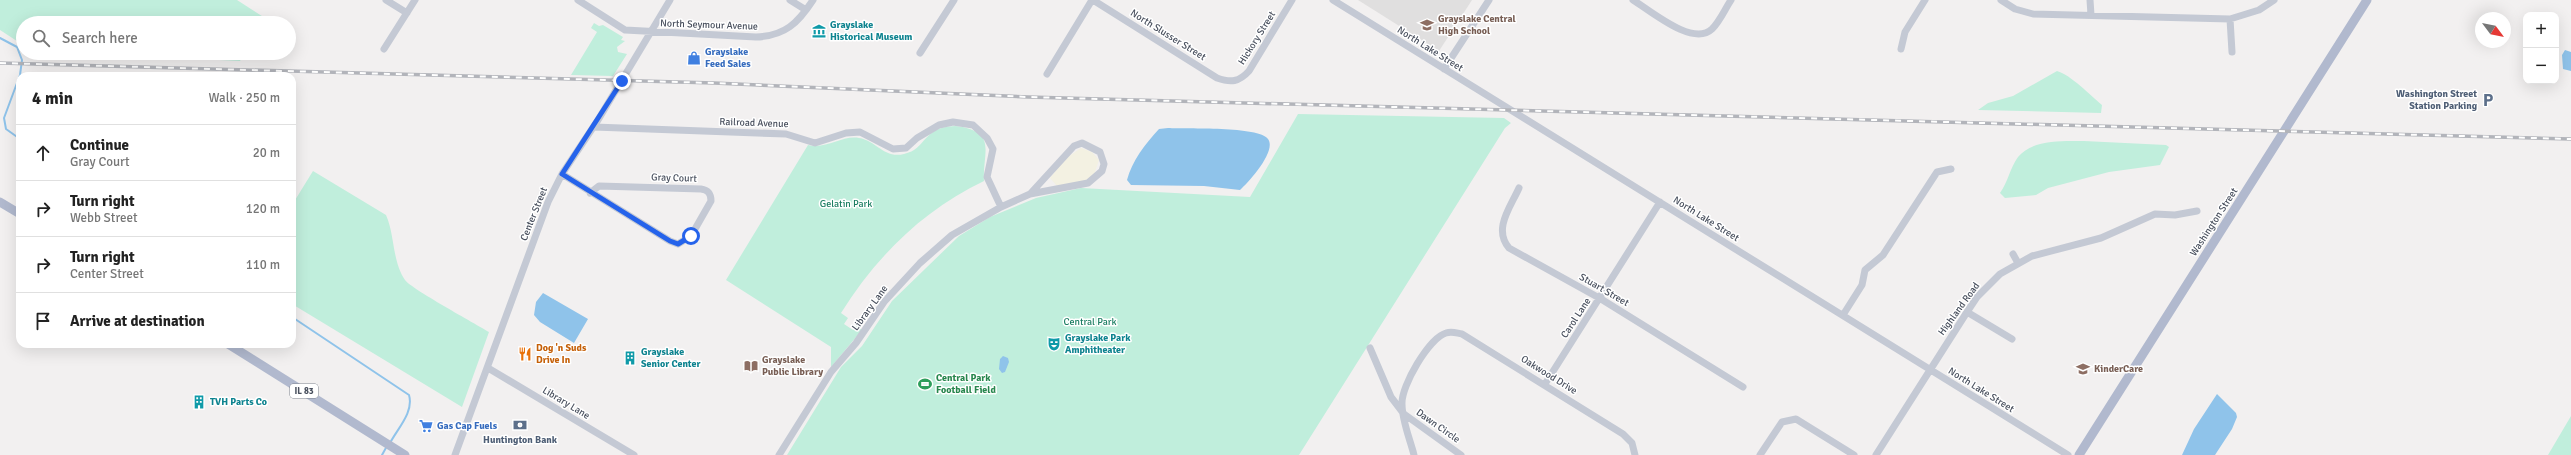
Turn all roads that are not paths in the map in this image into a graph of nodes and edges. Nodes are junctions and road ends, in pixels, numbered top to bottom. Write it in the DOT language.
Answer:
graph roads {
  1 [pos="386,0"];
  2 [pos="415,0"];
  3 [pos="578,0"];
  4 [pos="670,0"];
  5 [pos="790,0"];
  6 [pos="813,0"];
  7 [pos="954,0"];
  8 [pos="1093,0"];
  9 [pos="1292,0"];
  10 [pos="1333,0"];
  11 [pos="1489,0"];
  12 [pos="1633,0"];
  13 [pos="1731,0"];
  14 [pos="1925,0"];
  15 [pos="2001,0"];
  16 [pos="2090,0"];
  17 [pos="2274,0"];
  18 [pos="2367,0"];
  19 [pos="806,10"];
  20 [pos="407,13"];
  21 [pos="2091,15"];
  22 [pos="2230,19"];
  23 [pos="649,33"];
  24 [pos="384,49"];
  25 [pos="1901,49"];
  26 [pos="2232,52"];
  27 [pos="920,53"];
  28 [pos="1444,69"];
  29 [pos="1048,74"];
  30 [pos="1235,81"];
  31 [pos="594,128"];
  32 [pos="1952,169"];
  33 [pos="562,174"];
  34 [pos="1519,188"];
  35 [pos="590,193"];
  36 [pos="1030,194"];
  37 [pos="0,202"];
  38 [pos="1660,202"];
  39 [pos="1001,207"];
  40 [pos="2197,211"];
  41 [pos="16,212"];
  42 [pos="2013,254"];
  43 [pos="2018,263"];
  44 [pos="1601,299"];
  45 [pos="1967,312"];
  46 [pos="1842,315"];
  47 [pos="2012,339"];
  48 [pos="234,348"];
  49 [pos="1370,348"];
  50 [pos="488,368"];
  51 [pos="1930,369"];
  52 [pos="1545,384"];
  53 [pos="1743,387"];
  54 [pos="1404,414"];
  55 [pos="1635,452"];
  56 [pos="402,453"];
  57 [pos="455,455"];
  58 [pos="634,455"];
  59 [pos="779,455"];
  60 [pos="1414,455"];
  61 [pos="1461,455"];
  62 [pos="1760,455"];
  63 [pos="1854,455"];
  64 [pos="1876,455"];
  65 [pos="2068,455"];
  66 [pos="2079,455"];
  1 -- 20 [label="street"];
  2 -- 20 [label="street"];
  3 -- 23 [label="street, North Seymour Avenue"];
  4 -- 23 [label="street, Center Street"];
  5 -- 19 [label="street"];
  6 -- 19 [label="street, North Seymour Avenue"];
  7 -- 27 [label="street"];
  8 -- 29 [label="street"];
  8 -- 30 [label="street, North Slusser Street"];
  9 -- 30 [label="street, Hickory Street"];
  10 -- 28 [label="street, North Lake Street"];
  11 -- 28 [label="street"];
  12 -- 13 [label="street"];
  14 -- 25 [label="street"];
  15 -- 21 [label="street"];
  16 -- 21 [label="street"];
  17 -- 22 [label="street"];
  18 -- 66 [label="main road, Washington Street"];
  19 -- 23 [label="street, North Seymour Avenue"];
  20 -- 24 [label="street"];
  21 -- 22 [label="street"];
  22 -- 26 [label="street"];
  23 -- 31 [label="street, Center Street"];
  28 -- 38 [label="street, North Lake Street"];
  31 -- 33 [label="street, Center Street"];
  31 -- 39 [label="street, Railroad Avenue"];
  32 -- 46 [label="street"];
  33 -- 35 [label="street"];
  33 -- 50 [label="street, Center Street"];
  34 -- 44 [label="street, Stuart Street"];
  35 -- 35 [label="street, Gray Court"];
  36 -- 36 [label="street, Library Lane"];
  36 -- 39 [label="street, Library Lane"];
  37 -- 41 [label="main road"];
  38 -- 44 [label="street, Carol Lane"];
  38 -- 46 [label="street, North Lake Street"];
  39 -- 59 [label="street, Library Lane"];
  40 -- 43 [label="street, Highland Road"];
  42 -- 43 [label="street"];
  43 -- 45 [label="street, Highland Road"];
  44 -- 52 [label="street, Carol Lane"];
  44 -- 53 [label="street, Stuart Street"];
  45 -- 47 [label="street"];
  45 -- 51 [label="street, Highland Road"];
  46 -- 51 [label="street, North Lake Street"];
  48 -- 56 [label="main road, IL 83"];
  49 -- 54 [label="street"];
  50 -- 57 [label="street, Center Street"];
  50 -- 58 [label="street, Library Lane"];
  51 -- 64 [label="street, Highland Road"];
  51 -- 65 [label="street, North Lake Street"];
  52 -- 54 [label="street, Oakwood Drive"];
  52 -- 55 [label="street, Oakwood Drive"];
  54 -- 60 [label="street"];
  54 -- 61 [label="street, Dawn Circle"];
  62 -- 63 [label="street"];
}
